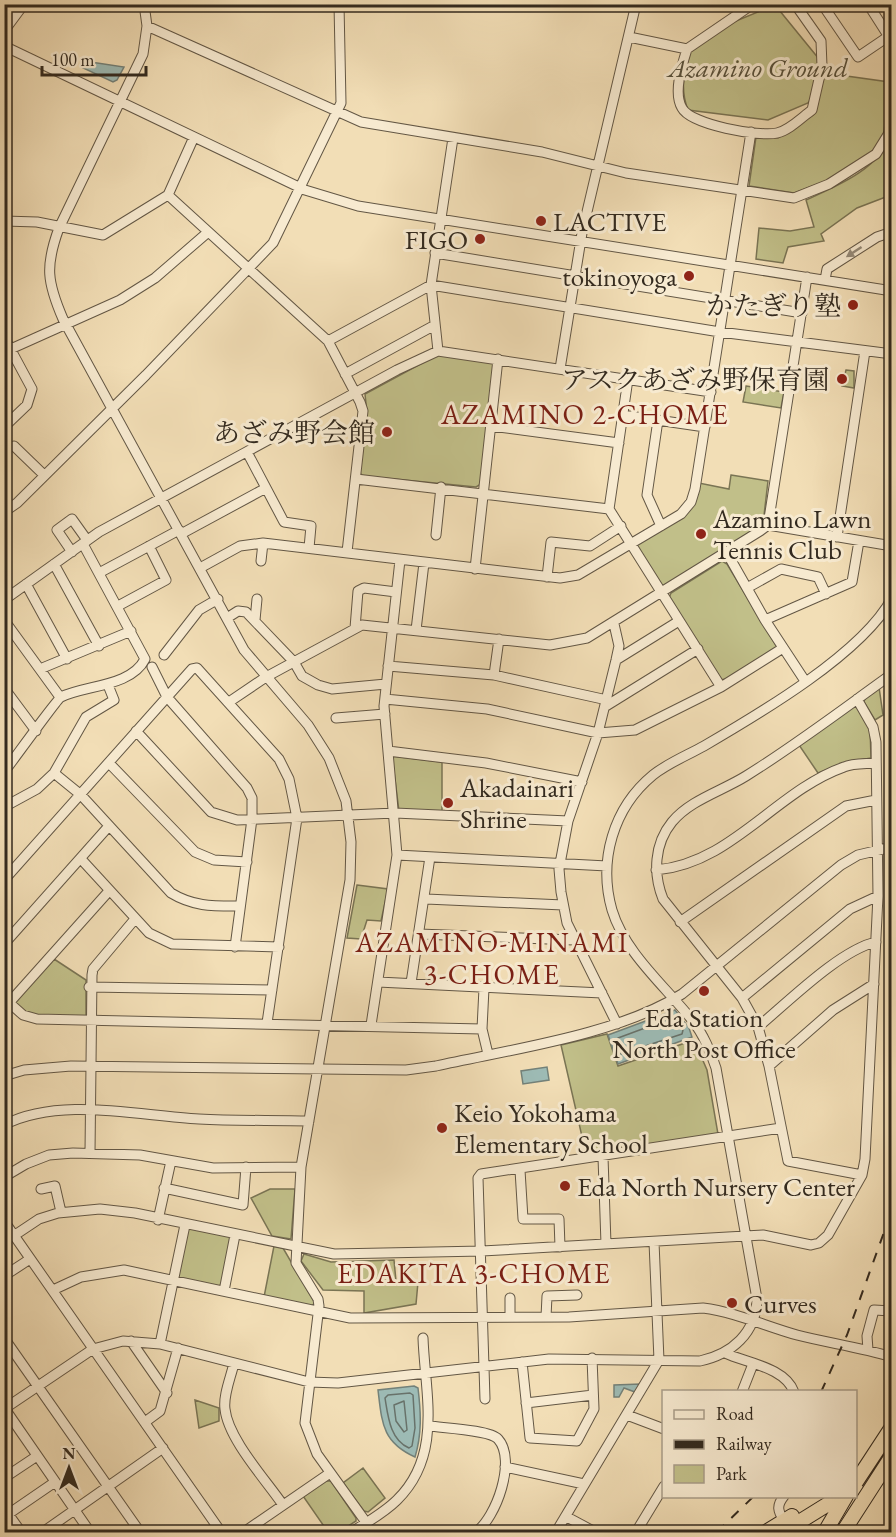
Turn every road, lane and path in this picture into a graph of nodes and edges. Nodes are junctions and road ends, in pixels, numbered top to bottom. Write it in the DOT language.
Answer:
graph roads {
  1 [pos="24,4"];
  2 [pos="144,4"];
  3 [pos="339,4"];
  4 [pos="636,4"];
  5 [pos="753,4"];
  6 [pos="795,4"];
  7 [pos="822,4"];
  8 [pos="868,4"];
  9 [pos="147,26"];
  10 [pos="4,31"];
  11 [pos="629,37"];
  12 [pos="890,38"];
  13 [pos="4,46"];
  14 [pos="687,49"];
  15 [pos="120,101"];
  16 [pos="337,112"];
  17 [pos="891,114"];
  18 [pos="751,132"];
  19 [pos="194,137"];
  20 [pos="453,138"];
  21 [pos="598,166"];
  22 [pos="301,188"];
  23 [pos="741,191"];
  24 [pos="168,195"];
  25 [pos="439,219"];
  26 [pos="4,221"];
  27 [pos="60,228"];
  28 [pos="891,232"];
  29 [pos="207,233"];
  30 [pos="580,242"];
  31 [pos="435,253"];
  32 [pos="730,264"];
  33 [pos="250,270"];
  34 [pos="807,277"];
  35 [pos="575,278"];
  36 [pos="825,280"];
  37 [pos="431,285"];
  38 [pos="891,291"];
  39 [pos="725,301"];
  40 [pos="570,308"];
  41 [pos="802,313"];
  42 [pos="66,324"];
  43 [pos="435,325"];
  44 [pos="720,332"];
  45 [pos="4,337"];
  46 [pos="328,341"];
  47 [pos="797,343"];
  48 [pos="8,351"];
  49 [pos="438,351"];
  50 [pos="865,351"];
  51 [pos="891,354"];
  52 [pos="498,359"];
  53 [pos="560,369"];
  54 [pos="345,374"];
  55 [pos="628,380"];
  56 [pos="711,392"];
  57 [pos="356,393"];
  58 [pos="112,408"];
  59 [pos="623,415"];
  60 [pos="658,420"];
  61 [pos="491,426"];
  62 [pos="4,427"];
  63 [pos="705,427"];
  64 [pos="619,443"];
  65 [pos="14,446"];
  66 [pos="247,452"];
  67 [pos="44,475"];
  68 [pos="356,478"];
  69 [pos="266,488"];
  70 [pos="441,488"];
  71 [pos="483,494"];
  72 [pos="162,499"];
  73 [pos="609,508"];
  74 [pos="4,512"];
  75 [pos="768,525"];
  76 [pos="621,526"];
  77 [pos="661,526"];
  78 [pos="180,532"];
  79 [pos="436,535"];
  80 [pos="837,537"];
  81 [pos="859,541"];
  82 [pos="85,542"];
  83 [pos="263,543"];
  84 [pos="632,544"];
  85 [pos="149,546"];
  86 [pos="891,546"];
  87 [pos="309,548"];
  88 [pos="72,552"];
  89 [pos="346,552"];
  90 [pos="727,553"];
  91 [pos="400,560"];
  92 [pos="261,561"];
  93 [pos="424,563"];
  94 [pos="54,564"];
  95 [pos="200,568"];
  96 [pos="475,569"];
  97 [pos="99,573"];
  98 [pos="546,577"];
  99 [pos="26,584"];
  100 [pos="747,588"];
  101 [pos="396,592"];
  102 [pos="663,593"];
  103 [pos="826,594"];
  104 [pos="257,598"];
  105 [pos="891,598"];
  106 [pos="218,599"];
  107 [pos="4,600"];
  108 [pos="118,606"];
  109 [pos="227,618"];
  110 [pos="4,620"];
  111 [pos="255,620"];
  112 [pos="765,620"];
  113 [pos="679,621"];
  114 [pos="614,624"];
  115 [pos="392,627"];
  116 [pos="355,628"];
  117 [pos="416,630"];
  118 [pos="131,631"];
  119 [pos="498,639"];
  120 [pos="99,645"];
  121 [pos="783,648"];
  122 [pos="698,649"];
  123 [pos="164,656"];
  124 [pos="67,658"];
  125 [pos="616,660"];
  126 [pos="294,662"];
  127 [pos="388,666"];
  128 [pos="153,668"];
  129 [pos="40,669"];
  130 [pos="891,674"];
  131 [pos="494,675"];
  132 [pos="266,677"];
  133 [pos="805,681"];
  134 [pos="386,684"];
  135 [pos="108,685"];
  136 [pos="721,687"];
  137 [pos="4,688"];
  138 [pos="60,697"];
  139 [pos="167,698"];
  140 [pos="385,699"];
  141 [pos="857,699"];
  142 [pos="229,702"];
  143 [pos="606,703"];
  144 [pos="385,714"];
  145 [pos="336,718"];
  146 [pos="36,731"];
  147 [pos="136,731"];
  148 [pos="598,733"];
  149 [pos="388,750"];
  150 [pos="8,760"];
  151 [pos="109,763"];
  152 [pos="876,763"];
  153 [pos="4,772"];
  154 [pos="54,773"];
  155 [pos="582,782"];
  156 [pos="81,795"];
  157 [pos="876,800"];
  158 [pos="4,807"];
  159 [pos="395,813"];
  160 [pos="348,817"];
  161 [pos="297,818"];
  162 [pos="252,819"];
  163 [pos="568,821"];
  164 [pos="109,826"];
  165 [pos="891,847"];
  166 [pos="877,849"];
  167 [pos="398,855"];
  168 [pos="430,857"];
  169 [pos="81,859"];
  170 [pos="247,862"];
  171 [pos="560,862"];
  172 [pos="607,866"];
  173 [pos="656,870"];
  174 [pos="4,880"];
  175 [pos="109,891"];
  176 [pos="878,896"];
  177 [pos="426,899"];
  178 [pos="562,905"];
  179 [pos="240,906"];
  180 [pos="135,919"];
  181 [pos="680,922"];
  182 [pos="419,934"];
  183 [pos="574,940"];
  184 [pos="876,942"];
  185 [pos="4,944"];
  186 [pos="235,947"];
  187 [pos="279,947"];
  188 [pos="717,967"];
  189 [pos="378,982"];
  190 [pos="411,983"];
  191 [pos="874,984"];
  192 [pos="89,987"];
  193 [pos="484,988"];
  194 [pos="272,990"];
  195 [pos="602,993"];
  196 [pos="742,998"];
  197 [pos="674,999"];
  198 [pos="7,1001"];
  199 [pos="91,1021"];
  200 [pos="267,1023"];
  201 [pos="617,1024"];
  202 [pos="325,1025"];
  203 [pos="371,1025"];
  204 [pos="758,1027"];
  205 [pos="482,1029"];
  206 [pos="488,1054"];
  207 [pos="91,1066"];
  208 [pos="769,1066"];
  209 [pos="317,1070"];
  210 [pos="4,1076"];
  211 [pos="90,1111"];
  212 [pos="309,1121"];
  213 [pos="4,1125"];
  214 [pos="782,1128"];
  215 [pos="729,1136"];
  216 [pos="90,1154"];
  217 [pos="603,1157"];
  218 [pos="171,1161"];
  219 [pos="246,1167"];
  220 [pos="301,1167"];
  221 [pos="520,1170"];
  222 [pos="862,1174"];
  223 [pos="4,1177"];
  224 [pos="164,1188"];
  225 [pos="41,1190"];
  226 [pos="62,1212"];
  227 [pos="158,1220"];
  228 [pos="4,1221"];
  229 [pos="185,1225"];
  230 [pos="15,1235"];
  231 [pos="235,1235"];
  232 [pos="746,1237"];
  233 [pos="654,1242"];
  234 [pos="606,1244"];
  235 [pos="296,1247"];
  236 [pos="560,1247"];
  237 [pos="482,1251"];
  238 [pos="30,1259"];
  239 [pos="4,1276"];
  240 [pos="174,1280"];
  241 [pos="53,1290"];
  242 [pos="224,1292"];
  243 [pos="577,1295"];
  244 [pos="510,1298"];
  245 [pos="658,1311"];
  246 [pos="891,1311"];
  247 [pos="319,1312"];
  248 [pos="484,1316"];
  249 [pos="510,1316"];
  250 [pos="546,1317"];
  251 [pos="752,1321"];
  252 [pos="4,1338"];
  253 [pos="423,1338"];
  254 [pos="131,1341"];
  255 [pos="160,1344"];
  256 [pos="178,1348"];
  257 [pos="93,1349"];
  258 [pos="868,1350"];
  259 [pos="725,1353"];
  260 [pos="891,1357"];
  261 [pos="592,1358"];
  262 [pos="659,1360"];
  263 [pos="522,1362"];
  264 [pos="234,1363"];
  265 [pos="753,1364"];
  266 [pos="483,1366"];
  267 [pos="424,1374"];
  268 [pos="309,1382"];
  269 [pos="39,1386"];
  270 [pos="743,1390"];
  271 [pos="793,1390"];
  272 [pos="167,1393"];
  273 [pos="594,1395"];
  274 [pos="485,1399"];
  275 [pos="526,1402"];
  276 [pos="5,1409"];
  277 [pos="627,1416"];
  278 [pos="145,1422"];
  279 [pos="430,1426"];
  280 [pos="891,1427"];
  281 [pos="662,1429"];
  282 [pos="163,1448"];
  283 [pos="37,1456"];
  284 [pos="891,1458"];
  285 [pos="505,1467"];
  286 [pos="891,1471"];
  287 [pos="330,1473"];
  288 [pos="857,1477"];
  289 [pos="4,1478"];
  290 [pos="857,1479"];
  291 [pos="56,1482"];
  292 [pos="584,1484"];
  293 [pos="108,1486"];
  294 [pos="857,1487"];
  295 [pos="662,1488"];
  296 [pos="783,1498"];
  297 [pos="823,1498"];
  298 [pos="839,1498"];
  299 [pos="845,1498"];
  300 [pos="283,1505"];
  301 [pos="75,1510"];
  302 [pos="6,1514"];
  303 [pos="567,1517"];
  304 [pos="366,1523"];
  305 [pos="784,1527"];
  306 [pos="21,1533"];
  307 [pos="43,1533"];
  308 [pos="90,1533"];
  309 [pos="140,1533"];
  310 [pos="222,1533"];
  311 [pos="244,1533"];
  312 [pos="352,1533"];
  313 [pos="373,1533"];
  314 [pos="476,1533"];
  315 [pos="556,1533"];
  316 [pos="595,1533"];
  317 [pos="636,1533"];
  318 [pos="766,1533"];
  319 [pos="825,1533"];
  320 [pos="843,1533"];
  1 -- 10 [label="street"];
  2 -- 9 [label="street"];
  3 -- 16 [label="street"];
  4 -- 11 [label="street"];
  5 -- 14 [label="street"];
  6 -- 18 [label="street"];
  7 -- 12 [label="street"];
  8 -- 12 [label="street"];
  9 -- 15 [label="street"];
  9 -- 16 [label="street"];
  11 -- 14 [label="street"];
  11 -- 21 [label="street"];
  13 -- 15 [label="street"];
  14 -- 18 [label="street"];
  15 -- 19 [label="street"];
  15 -- 27 [label="street"];
  16 -- 20 [label="street"];
  16 -- 22 [label="street"];
  17 -- 23 [label="street"];
  18 -- 23 [label="street"];
  19 -- 22 [label="street"];
  19 -- 24 [label="street"];
  20 -- 21 [label="street"];
  20 -- 25 [label="street"];
  21 -- 23 [label="street"];
  21 -- 30 [label="street"];
  22 -- 25 [label="street"];
  22 -- 33 [label="street"];
  23 -- 32 [label="street"];
  24 -- 27 [label="street"];
  24 -- 29 [label="street"];
  25 -- 30 [label="street"];
  25 -- 31 [label="street"];
  26 -- 27 [label="street"];
  27 -- 42 [label="street"];
  28 -- 36 [label="street, one-way"];
  29 -- 33 [label="street"];
  29 -- 42 [label="street"];
  30 -- 32 [label="street"];
  30 -- 35 [label="street"];
  31 -- 35 [label="street"];
  31 -- 37 [label="street"];
  32 -- 34 [label="street"];
  32 -- 39 [label="street"];
  33 -- 46 [label="street"];
  33 -- 58 [label="street"];
  34 -- 36 [label="street"];
  34 -- 41 [label="street"];
  35 -- 39 [label="street"];
  35 -- 40 [label="street"];
  36 -- 38 [label="street"];
  37 -- 40 [label="street"];
  37 -- 43 [label="street"];
  37 -- 46 [label="street"];
  39 -- 41 [label="street"];
  39 -- 44 [label="street"];
  40 -- 44 [label="street"];
  40 -- 53 [label="street"];
  41 -- 47 [label="street"];
  42 -- 48 [label="street"];
  42 -- 58 [label="street"];
  43 -- 49 [label="street"];
  43 -- 54 [label="street"];
  44 -- 47 [label="street"];
  44 -- 56 [label="street"];
  45 -- 48 [label="street"];
  46 -- 54 [label="street"];
  47 -- 50 [label="street"];
  47 -- 75 [label="street"];
  48 -- 62 [label="street"];
  49 -- 52 [label="street"];
  49 -- 57 [label="street"];
  50 -- 51 [label="street"];
  50 -- 80 [label="street"];
  52 -- 53 [label="street"];
  52 -- 61 [label="street"];
  53 -- 55 [label="street"];
  54 -- 57 [label="street"];
  55 -- 56 [label="street"];
  55 -- 59 [label="street"];
  56 -- 63 [label="street"];
  57 -- 66 [label="street"];
  57 -- 68 [label="street"];
  58 -- 67 [label="street"];
  58 -- 72 [label="street"];
  59 -- 60 [label="street"];
  59 -- 64 [label="street"];
  60 -- 63 [label="street"];
  60 -- 77 [label="street"];
  61 -- 64 [label="street"];
  61 -- 71 [label="street"];
  63 -- 77 [label="street"];
  64 -- 73 [label="street"];
  65 -- 67 [label="street"];
  66 -- 69 [label="street"];
  66 -- 72 [label="street"];
  67 -- 74 [label="street"];
  68 -- 70 [label="street"];
  68 -- 89 [label="street"];
  69 -- 78 [label="street"];
  69 -- 87 [label="street"];
  70 -- 71 [label="street"];
  70 -- 79 [label="street"];
  71 -- 73 [label="street"];
  71 -- 96 [label="street"];
  72 -- 78 [label="street"];
  72 -- 82 [label="street"];
  73 -- 76 [label="street"];
  75 -- 80 [label="street"];
  75 -- 90 [label="street"];
  76 -- 84 [label="street"];
  76 -- 98 [label="street"];
  77 -- 84 [label="street"];
  78 -- 85 [label="street"];
  78 -- 95 [label="street"];
  80 -- 81 [label="street"];
  81 -- 86 [label="street"];
  81 -- 103 [label="street"];
  82 -- 88 [label="street"];
  82 -- 88 [label="street"];
  82 -- 97 [label="street"];
  83 -- 87 [label="street"];
  83 -- 92 [label="street"];
  83 -- 95 [label="street"];
  84 -- 98 [label="street"];
  84 -- 102 [label="street"];
  85 -- 97 [label="street"];
  85 -- 108 [label="street"];
  87 -- 89 [label="street"];
  88 -- 94 [label="street"];
  89 -- 91 [label="street"];
  90 -- 100 [label="street"];
  90 -- 102 [label="street"];
  91 -- 93 [label="street"];
  91 -- 101 [label="street"];
  93 -- 96 [label="street"];
  93 -- 117 [label="street"];
  94 -- 99 [label="street"];
  94 -- 120 [label="street"];
  95 -- 106 [label="street"];
  96 -- 98 [label="street"];
  97 -- 108 [label="street"];
  99 -- 107 [label="street"];
  99 -- 124 [label="street"];
  100 -- 103 [label="street"];
  100 -- 112 [label="street"];
  101 -- 115 [label="street"];
  101 -- 116 [label="street"];
  102 -- 113 [label="street"];
  102 -- 114 [label="street"];
  103 -- 112 [label="street"];
  104 -- 111 [label="street"];
  105 -- 133 [label="street"];
  106 -- 109 [label="street"];
  106 -- 123 [label="street"];
  108 -- 118 [label="street"];
  109 -- 111 [label="street"];
  109 -- 132 [label="street"];
  110 -- 129 [label="street"];
  111 -- 126 [label="street"];
  112 -- 121 [label="street"];
  113 -- 122 [label="street"];
  113 -- 125 [label="street"];
  114 -- 119 [label="street"];
  114 -- 125 [label="street"];
  115 -- 116 [label="street"];
  115 -- 117 [label="street"];
  115 -- 127 [label="street"];
  116 -- 126 [label="street"];
  117 -- 119 [label="street"];
  118 -- 120 [label="street"];
  118 -- 135 [label="street"];
  119 -- 131 [label="street"];
  120 -- 124 [label="street"];
  121 -- 133 [label="street"];
  121 -- 136 [label="street"];
  122 -- 136 [label="street"];
  122 -- 143 [label="street"];
  124 -- 129 [label="street"];
  125 -- 143 [label="street"];
  126 -- 132 [label="street"];
  126 -- 134 [label="street"];
  127 -- 131 [label="street"];
  127 -- 134 [label="street"];
  128 -- 139 [label="street"];
  129 -- 138 [label="street"];
  130 -- 141 [label="street"];
  131 -- 143 [label="street"];
  132 -- 142 [label="street"];
  132 -- 160 [label="street"];
  133 -- 172 [label="street"];
  134 -- 140 [label="street"];
  135 -- 138 [label="street"];
  135 -- 154 [label="street"];
  136 -- 148 [label="street"];
  137 -- 146 [label="street"];
  138 -- 146 [label="street"];
  139 -- 142 [label="street"];
  139 -- 147 [label="street"];
  139 -- 162 [label="street"];
  140 -- 144 [label="street"];
  140 -- 148 [label="street"];
  141 -- 152 [label="street"];
  141 -- 173 [label="street"];
  142 -- 161 [label="street"];
  143 -- 148 [label="street"];
  144 -- 145 [label="street"];
  144 -- 149 [label="street"];
  146 -- 150 [label="street"];
  147 -- 151 [label="street"];
  147 -- 162 [label="street"];
  148 -- 155 [label="street"];
  149 -- 155 [label="street"];
  149 -- 159 [label="street"];
  150 -- 153 [label="street"];
  151 -- 156 [label="street"];
  151 -- 170 [label="street"];
  152 -- 157 [label="street"];
  152 -- 173 [label="street"];
  154 -- 156 [label="street"];
  154 -- 158 [label="street"];
  155 -- 163 [label="street"];
  156 -- 164 [label="street"];
  156 -- 174 [label="street"];
  157 -- 166 [label="street"];
  157 -- 181 [label="street"];
  159 -- 160 [label="street"];
  159 -- 163 [label="street"];
  159 -- 167 [label="street"];
  160 -- 161 [label="street"];
  160 -- 202 [label="street"];
  161 -- 162 [label="street"];
  161 -- 187 [label="street"];
  162 -- 170 [label="street"];
  163 -- 171 [label="street"];
  164 -- 169 [label="street"];
  164 -- 179 [label="street"];
  165 -- 166 [label="street"];
  166 -- 176 [label="street"];
  166 -- 188 [label="street"];
  167 -- 168 [label="street"];
  167 -- 189 [label="street"];
  168 -- 171 [label="street"];
  168 -- 177 [label="street"];
  169 -- 175 [label="street"];
  169 -- 185 [label="street"];
  170 -- 179 [label="street"];
  171 -- 172 [label="street"];
  171 -- 178 [label="street"];
  172 -- 197 [label="street"];
  173 -- 181 [label="street"];
  175 -- 180 [label="street"];
  175 -- 198 [label="street"];
  176 -- 184 [label="street"];
  176 -- 196 [label="street"];
  177 -- 178 [label="street"];
  177 -- 182 [label="street"];
  178 -- 183 [label="street"];
  179 -- 186 [label="street"];
  180 -- 186 [label="street"];
  180 -- 192 [label="street"];
  181 -- 188 [label="street"];
  182 -- 183 [label="street"];
  182 -- 190 [label="street"];
  183 -- 195 [label="street"];
  184 -- 191 [label="street"];
  184 -- 204 [label="street"];
  186 -- 187 [label="street"];
  187 -- 194 [label="street"];
  188 -- 196 [label="street"];
  188 -- 197 [label="street"];
  189 -- 190 [label="street"];
  189 -- 203 [label="street"];
  190 -- 193 [label="street"];
  191 -- 208 [label="street"];
  191 -- 222 [label="street"];
  192 -- 194 [label="street"];
  192 -- 199 [label="street"];
  193 -- 195 [label="street"];
  193 -- 205 [label="street"];
  194 -- 200 [label="street"];
  195 -- 201 [label="street"];
  196 -- 204 [label="street"];
  197 -- 201 [label="street"];
  197 -- 215 [label="street"];
  198 -- 199 [label="street"];
  199 -- 200 [label="street"];
  199 -- 207 [label="street"];
  200 -- 202 [label="street"];
  201 -- 206 [label="street"];
  202 -- 203 [label="street"];
  202 -- 209 [label="street"];
  203 -- 205 [label="street"];
  204 -- 208 [label="street"];
  205 -- 206 [label="street"];
  206 -- 209 [label="street"];
  207 -- 209 [label="street"];
  207 -- 210 [label="street"];
  207 -- 211 [label="street"];
  208 -- 214 [label="street"];
  209 -- 212 [label="street"];
  211 -- 212 [label="street"];
  211 -- 213 [label="street"];
  211 -- 216 [label="street"];
  212 -- 220 [label="street"];
  214 -- 215 [label="street"];
  214 -- 222 [label="street"];
  215 -- 217 [label="street"];
  215 -- 232 [label="street"];
  216 -- 218 [label="street"];
  216 -- 223 [label="street"];
  217 -- 221 [label="street"];
  217 -- 234 [label="street"];
  218 -- 219 [label="street"];
  218 -- 224 [label="street"];
  219 -- 220 [label="street"];
  219 -- 224 [label="street"];
  220 -- 235 [label="street"];
  221 -- 236 [label="street"];
  221 -- 237 [label="street"];
  222 -- 232 [label="street"];
  224 -- 227 [label="street"];
  225 -- 226 [label="street"];
  226 -- 227 [label="street"];
  226 -- 230 [label="street"];
  227 -- 229 [label="street"];
  228 -- 230 [label="street"];
  229 -- 231 [label="street"];
  229 -- 240 [label="street"];
  230 -- 238 [label="street"];
  231 -- 235 [label="street"];
  231 -- 242 [label="street"];
  232 -- 233 [label="street"];
  232 -- 251 [label="street"];
  233 -- 234 [label="street"];
  233 -- 245 [label="street"];
  234 -- 236 [label="street"];
  235 -- 237 [label="street"];
  235 -- 247 [label="street"];
  236 -- 237 [label="street"];
  237 -- 248 [label="street"];
  238 -- 239 [label="street"];
  238 -- 241 [label="street"];
  240 -- 241 [label="street"];
  240 -- 242 [label="street"];
  240 -- 255 [label="street"];
  241 -- 257 [label="street"];
  242 -- 247 [label="street"];
  243 -- 250 [label="street"];
  244 -- 249 [label="street"];
  245 -- 250 [label="street"];
  245 -- 251 [label="street"];
  245 -- 262 [label="street"];
  246 -- 258 [label="street"];
  247 -- 248 [label="street"];
  247 -- 268 [label="street"];
  248 -- 249 [label="street"];
  248 -- 266 [label="street"];
  249 -- 250 [label="street"];
  251 -- 258 [label="street"];
  251 -- 259 [label="street"];
  252 -- 269 [label="street"];
  253 -- 267 [label="street"];
  254 -- 255 [label="street"];
  254 -- 257 [label="street"];
  254 -- 272 [label="street"];
  255 -- 256 [label="street"];
  256 -- 264 [label="street"];
  256 -- 272 [label="street"];
  257 -- 269 [label="street"];
  257 -- 278 [label="street"];
  258 -- 260 [label="street"];
  259 -- 262 [label="street"];
  259 -- 265 [label="street"];
  261 -- 262 [label="street"];
  261 -- 263 [label="street"];
  261 -- 273 [label="street"];
  262 -- 277 [label="street"];
  263 -- 266 [label="street"];
  263 -- 275 [label="street"];
  264 -- 268 [label="street"];
  264 -- 300 [label="street"];
  265 -- 270 [label="street"];
  265 -- 271 [label="street"];
  266 -- 267 [label="street"];
  266 -- 274 [label="street"];
  267 -- 268 [label="street"];
  267 -- 279 [label="street"];
  268 -- 287 [label="street"];
  269 -- 276 [label="street"];
  269 -- 293 [label="street"];
  272 -- 278 [label="street"];
  273 -- 275 [label="street"];
  273 -- 275 [label="street"];
  276 -- 283 [label="street"];
  277 -- 281 [label="street"];
  277 -- 292 [label="street"];
  278 -- 282 [label="street"];
  279 -- 285 [label="street"];
  279 -- 304 [label="street"];
  280 -- 290 [label="highway, bridge"];
  282 -- 293 [label="street"];
  282 -- 310 [label="street"];
  283 -- 289 [label="street"];
  283 -- 291 [label="street"];
  284 -- 288 [label="highway"];
  284 -- 320 [label="highway, bridge"];
  285 -- 292 [label="street"];
  285 -- 314 [label="street"];
  286 -- 294 [label="highway"];
  287 -- 300 [label="street"];
  287 -- 304 [label="street"];
  291 -- 301 [label="street"];
  291 -- 302 [label="street"];
  292 -- 303 [label="street"];
  293 -- 301 [label="street"];
  293 -- 309 [label="street"];
  295 -- 317 [label="street"];
  296 -- 305 [label="street"];
  297 -- 305 [label="highway"];
  298 -- 305 [label="highway"];
  299 -- 319 [label="highway"];
  300 -- 311 [label="street"];
  301 -- 307 [label="street"];
  301 -- 308 [label="street"];
  302 -- 306 [label="street"];
  303 -- 315 [label="street"];
  303 -- 316 [label="street"];
  304 -- 312 [label="street"];
  304 -- 313 [label="street"];
  305 -- 318 [label="highway"];
}
